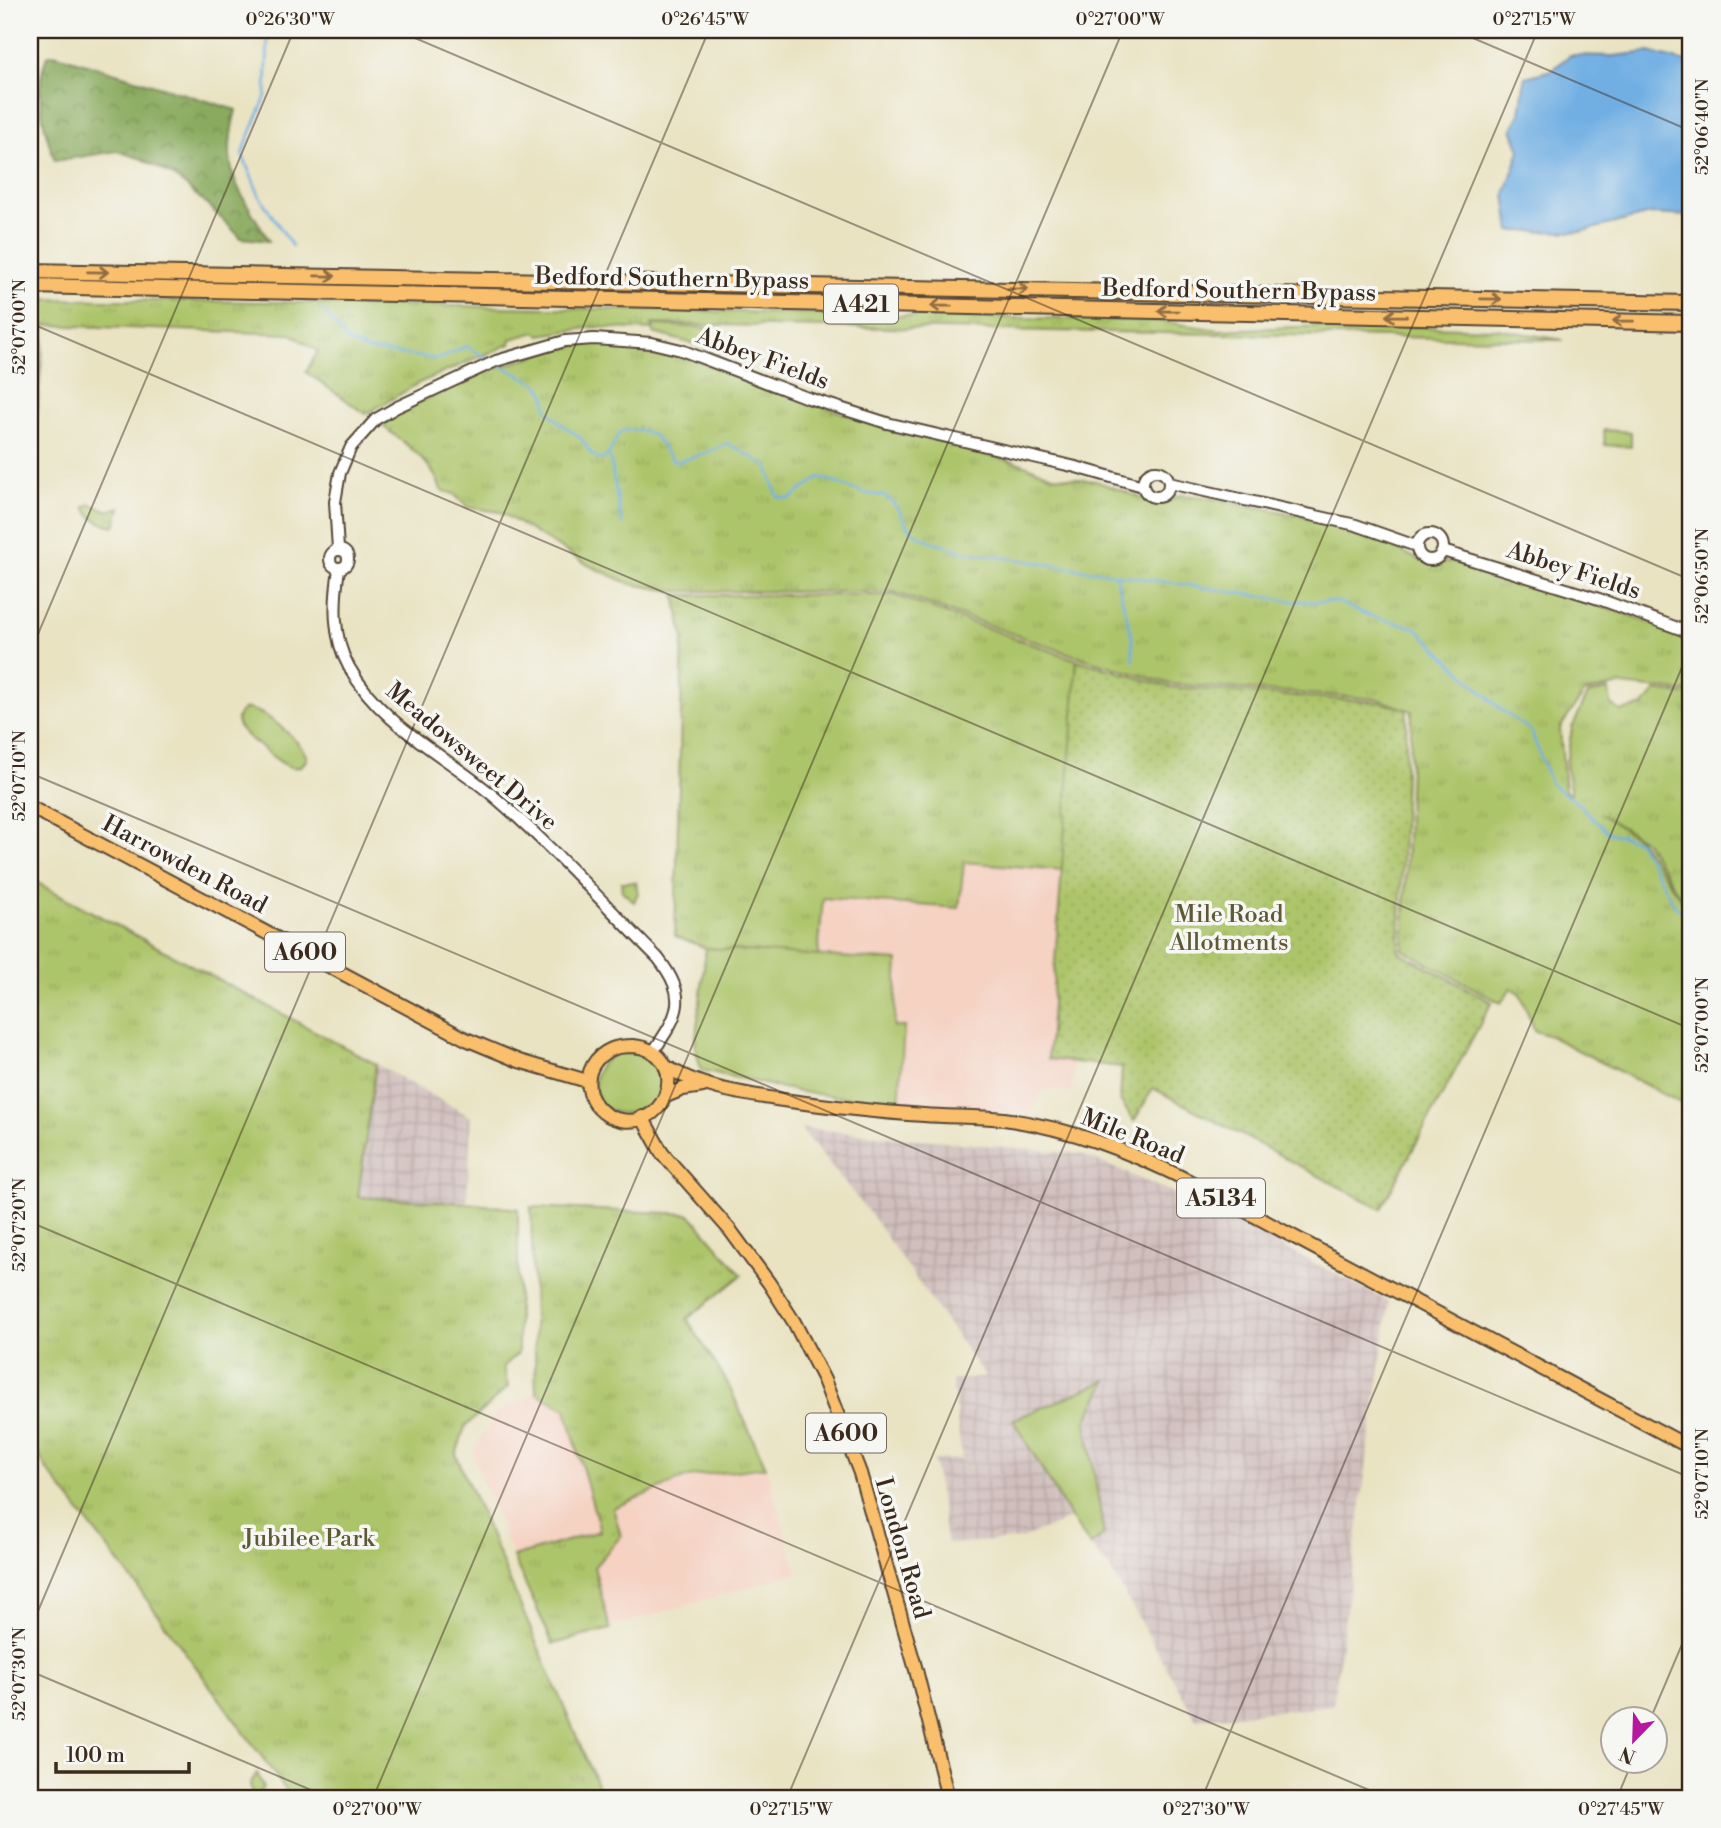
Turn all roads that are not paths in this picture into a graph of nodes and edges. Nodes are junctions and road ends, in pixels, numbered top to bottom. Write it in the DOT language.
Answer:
graph roads {
  1 [pos="30,271"];
  2 [pos="30,286"];
  3 [pos="1691,303"];
  4 [pos="1691,323"];
  5 [pos="1169,483"];
  6 [pos="1143,486"];
  7 [pos="1416,545"];
  8 [pos="338,549"];
  9 [pos="1443,551"];
  10 [pos="1691,633"];
  11 [pos="30,807"];
  12 [pos="653,1052"];
  13 [pos="665,1066"];
  14 [pos="587,1081"];
  15 [pos="707,1085"];
  16 [pos="666,1096"];
  17 [pos="642,1117"];
  18 [pos="1691,1448"];
  19 [pos="948,1798"];
  1 -- 3 [label="highway, Bedford Southern Bypass / A421, one-way"];
  4 -- 2 [label="highway, Bedford Southern Bypass / A421, one-way"];
  5 -- 6 [label="street"];
  5 -- 6 [label="street"];
  5 -- 7 [label="street"];
  6 -- 8 [label="street, Abbey Fields"];
  7 -- 9 [label="street"];
  7 -- 9 [label="street"];
  8 -- 12 [label="street, Meadowsweet Drive"];
  9 -- 10 [label="street, Abbey Fields"];
  11 -- 14 [label="main road, Harrowden Road / A600"];
  12 -- 13 [label="main road"];
  12 -- 14 [label="main road"];
  13 -- 15 [label="main road, Mile Road / A5134"];
  13 -- 16 [label="main road"];
  14 -- 17 [label="main road"];
  15 -- 16 [label="main road, Mile Road / A5134"];
  15 -- 18 [label="main road, Mile Road / A5134"];
  16 -- 17 [label="main road"];
  17 -- 19 [label="main road, London Road / A600"];
}
